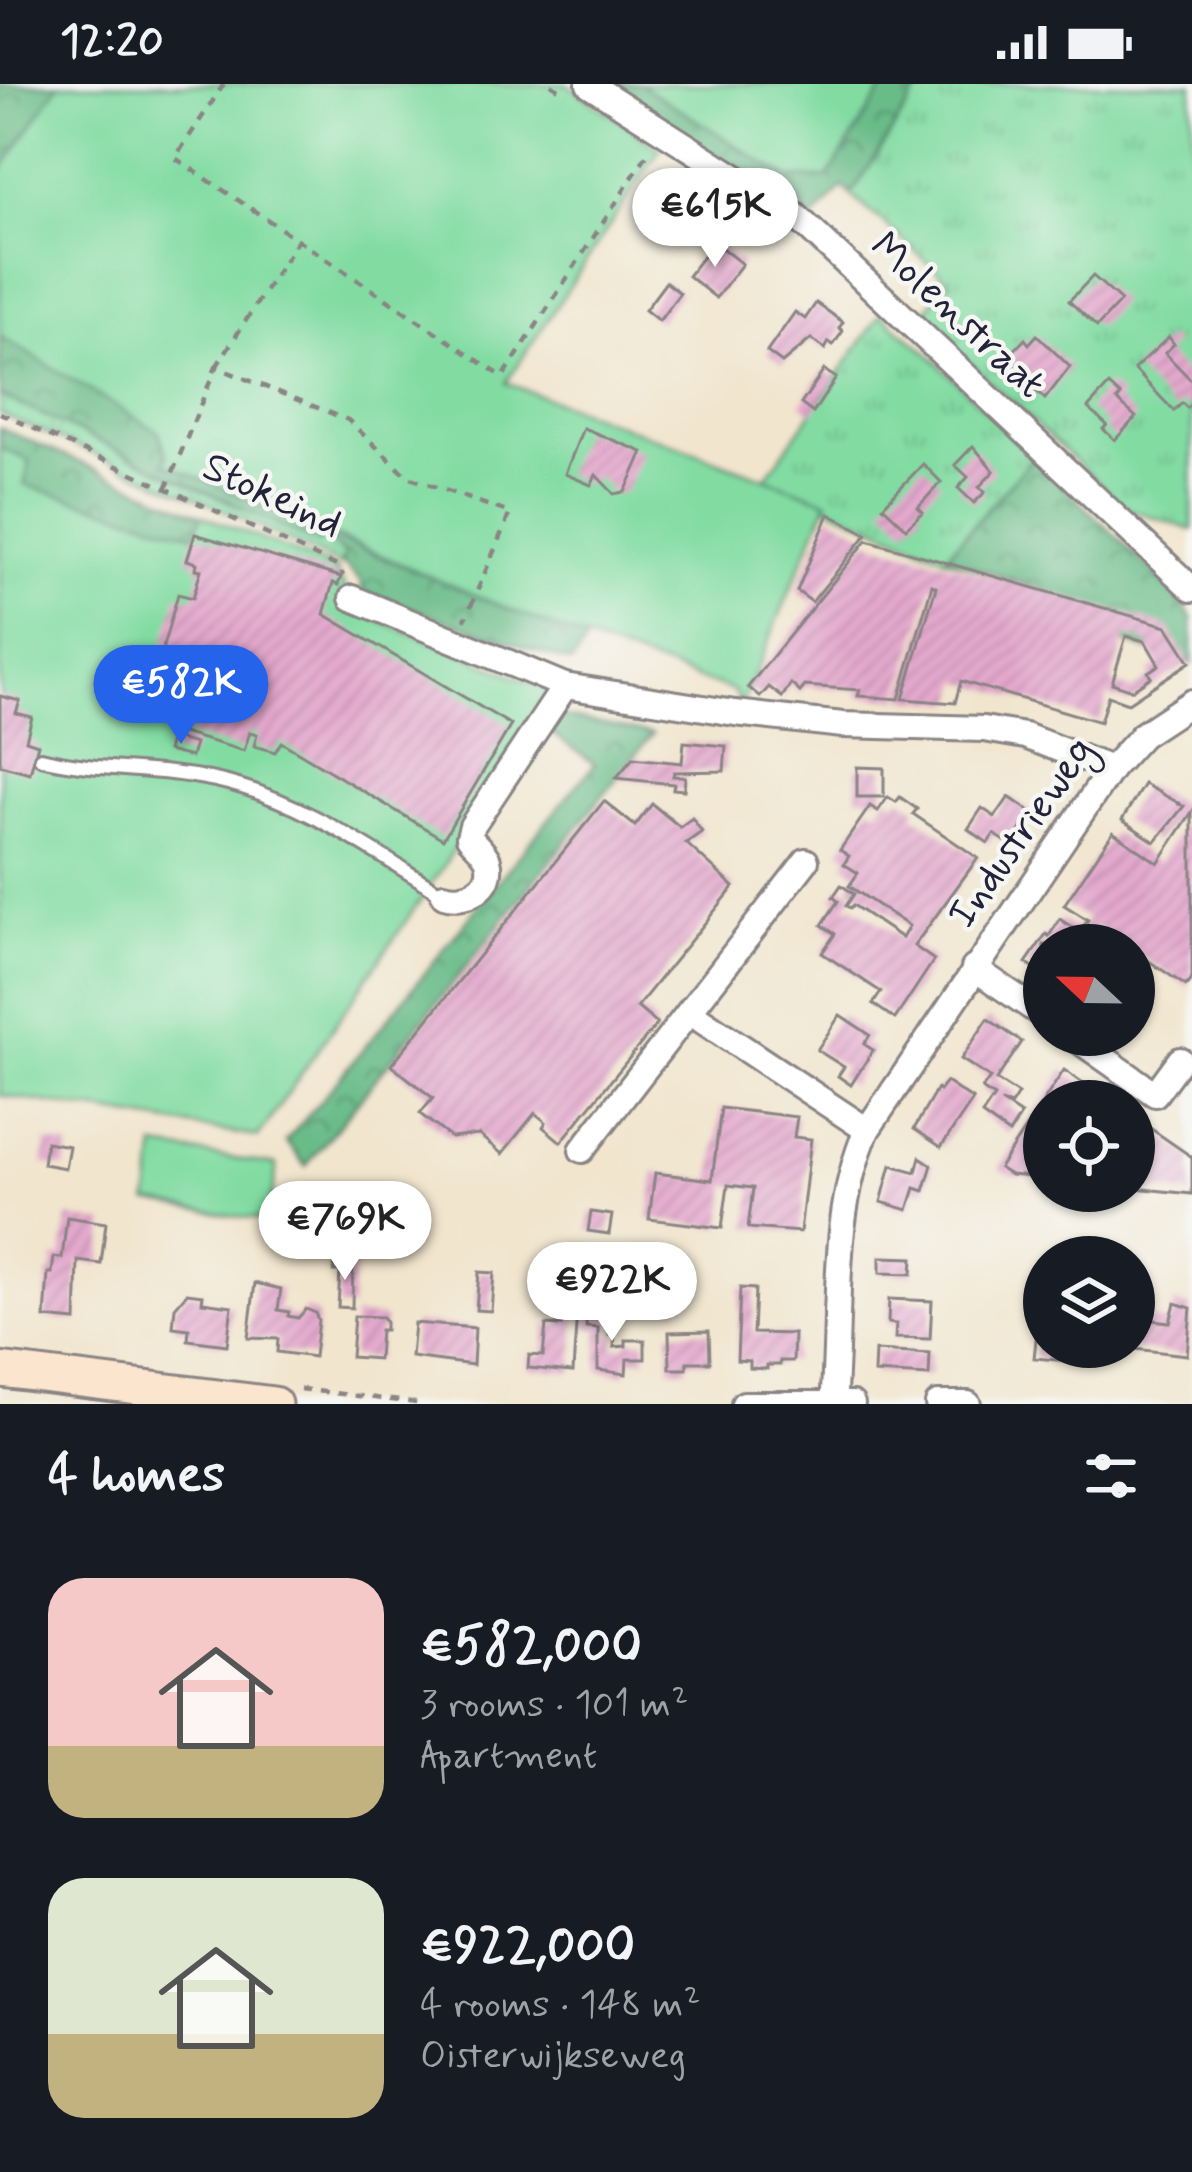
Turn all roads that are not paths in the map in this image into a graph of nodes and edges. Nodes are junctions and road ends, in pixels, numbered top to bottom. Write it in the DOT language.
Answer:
graph roads {
  1 [pos="579,90"];
  2 [pos="1192,589"];
  3 [pos="352,598"];
  4 [pos="566,686"];
  5 [pos="1192,702"];
  6 [pos="40,758"];
  7 [pos="1111,769"];
  8 [pos="806,862"];
  9 [pos="444,895"];
  10 [pos="974,968"];
  11 [pos="1023,1002"];
  12 [pos="688,1012"];
  13 [pos="1101,1056"];
  14 [pos="1180,1060"];
  15 [pos="867,1130"];
  16 [pos="582,1150"];
  17 [pos="0,1370"];
  18 [pos="839,1403"];
  19 [pos="274,1404"];
  20 [pos="744,1404"];
  21 [pos="938,1404"];
  22 [pos="968,1404"];
  1 -- 2 [label="street, Molenstraat"];
  3 -- 4 [label="street, Stokeind"];
  4 -- 7 [label="street, Stokeind"];
  4 -- 9 [label="street"];
  5 -- 7 [label="street, Industrieweg"];
  6 -- 9 [label="lane"];
  7 -- 10 [label="street, Industrieweg"];
  8 -- 12 [label="street"];
  10 -- 11 [label="street, Industrieweg"];
  10 -- 15 [label="street, Industrieweg"];
  12 -- 15 [label="street"];
  12 -- 16 [label="street"];
  13 -- 14 [label="street"];
  15 -- 18 [label="street, Industrieweg"];
  17 -- 19 [label="main road"];
  18 -- 20 [label="street"];
  21 -- 22 [label="street"];
}
